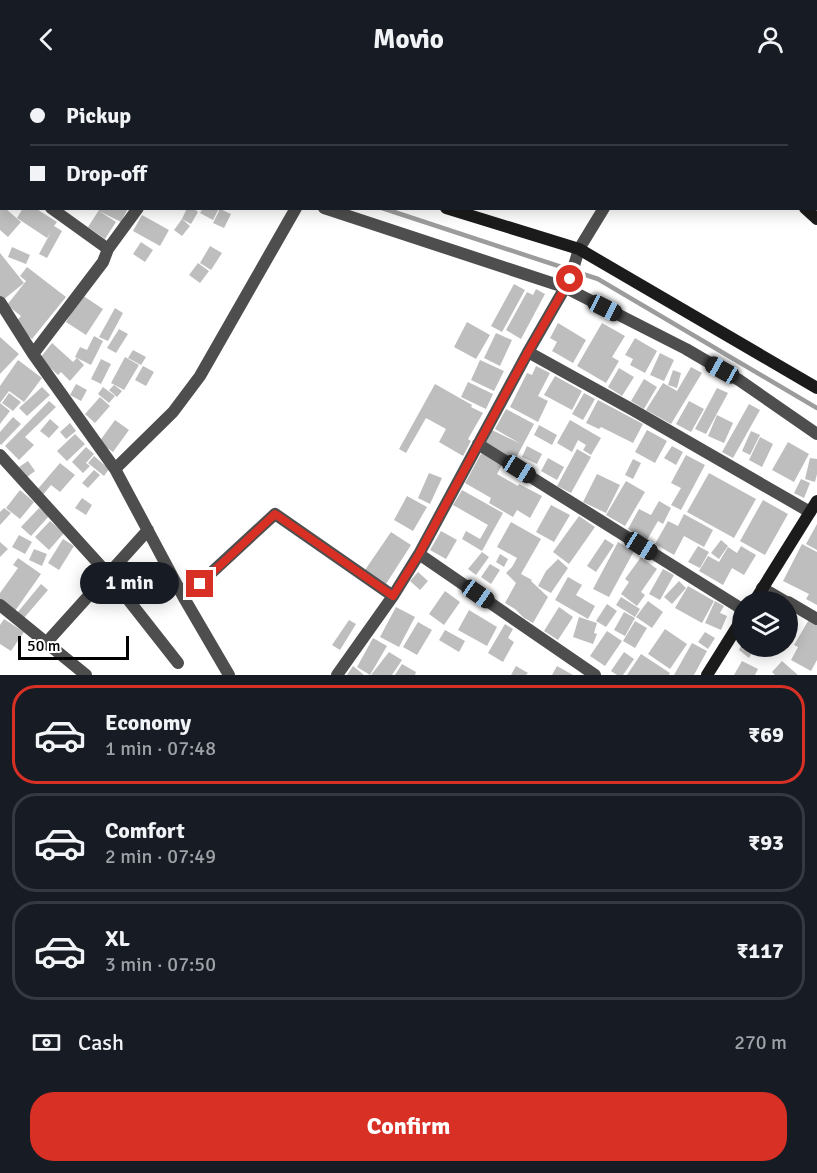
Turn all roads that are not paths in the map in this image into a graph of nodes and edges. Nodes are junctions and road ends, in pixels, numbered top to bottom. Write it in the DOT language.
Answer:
graph roads {
  1 [pos="54,210"];
  2 [pos="137,210"];
  3 [pos="295,210"];
  4 [pos="330,210"];
  5 [pos="452,210"];
  6 [pos="603,210"];
  7 [pos="108,249"];
  8 [pos="576,255"];
  9 [pos="567,283"];
  10 [pos="0,302"];
  11 [pos="528,352"];
  12 [pos="33,354"];
  13 [pos="817,388"];
  14 [pos="817,434"];
  15 [pos="478,444"];
  16 [pos="0,454"];
  17 [pos="115,469"];
  18 [pos="817,501"];
  19 [pos="810,512"];
  20 [pos="148,530"];
  21 [pos="419,554"];
  22 [pos="108,574"];
  23 [pos="762,588"];
  24 [pos="760,591"];
  25 [pos="767,591"];
  26 [pos="393,596"];
  27 [pos="184,598"];
  28 [pos="732,603"];
  29 [pos="0,605"];
  30 [pos="798,608"];
  31 [pos="817,619"];
  32 [pos="732,635"];
  33 [pos="46,643"];
  34 [pos="178,663"];
  35 [pos="86,675"];
  36 [pos="229,675"];
  37 [pos="337,675"];
  38 [pos="595,675"];
  39 [pos="707,675"];
  1 -- 7 [label="street"];
  2 -- 7 [label="street"];
  3 -- 17 [label="street"];
  4 -- 9 [label="street"];
  5 -- 8 [label="street"];
  6 -- 8 [label="street"];
  7 -- 12 [label="street"];
  8 -- 9 [label="street"];
  8 -- 13 [label="street"];
  9 -- 11 [label="street"];
  9 -- 14 [label="street"];
  10 -- 12 [label="street"];
  11 -- 15 [label="street"];
  11 -- 19 [label="street"];
  12 -- 17 [label="street"];
  15 -- 21 [label="street"];
  15 -- 28 [label="street"];
  16 -- 22 [label="street"];
  17 -- 20 [label="street"];
  18 -- 19 [label="street"];
  19 -- 23 [label="street"];
  20 -- 22 [label="street"];
  20 -- 27 [label="street"];
  21 -- 26 [label="street"];
  21 -- 38 [label="street"];
  22 -- 33 [label="street"];
  22 -- 34 [label="street"];
  23 -- 24 [label="street"];
  23 -- 25 [label="street"];
  26 -- 27 [label="street"];
  26 -- 37 [label="street"];
  27 -- 36 [label="street"];
  29 -- 33 [label="street"];
  30 -- 31 [label="street"];
  32 -- 39 [label="street"];
  33 -- 35 [label="street"];
}
